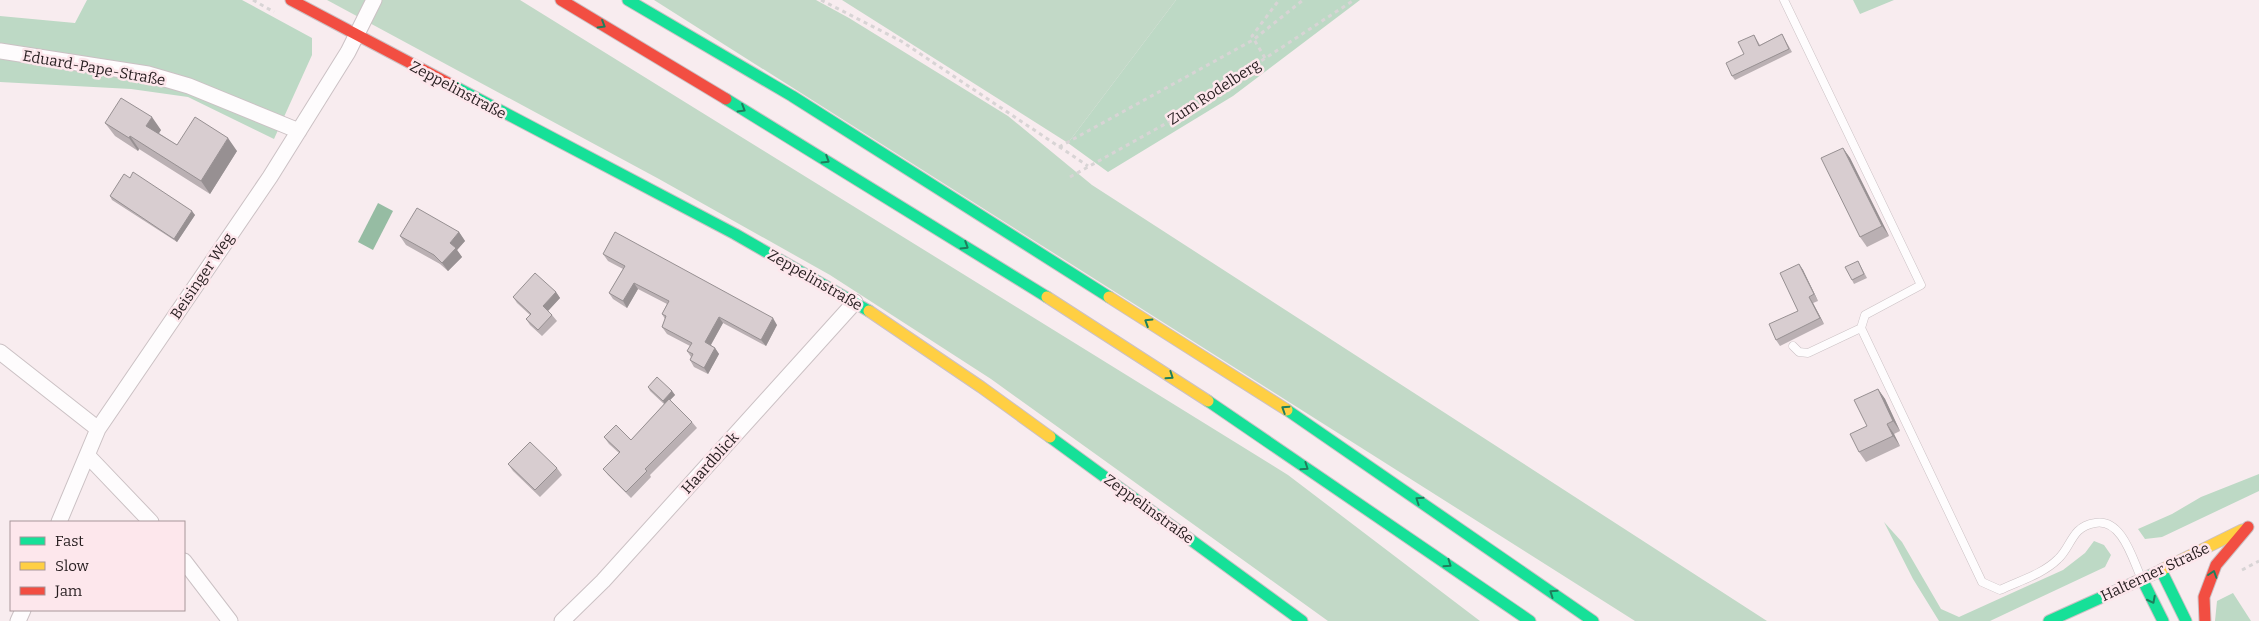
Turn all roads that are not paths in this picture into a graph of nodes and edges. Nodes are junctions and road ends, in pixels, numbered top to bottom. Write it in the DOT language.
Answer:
graph roads {
  1 [pos="291,0"];
  2 [pos="374,0"];
  3 [pos="561,0"];
  4 [pos="628,0"];
  5 [pos="1784,0"];
  6 [pos="357,36"];
  7 [pos="0,51"];
  8 [pos="299,131"];
  9 [pos="855,302"];
  10 [pos="1861,328"];
  11 [pos="1793,346"];
  12 [pos="0,352"];
  13 [pos="98,429"];
  14 [pos="88,456"];
  15 [pos="59,521"];
  16 [pos="151,521"];
  17 [pos="2259,521"];
  18 [pos="2248,527"];
  19 [pos="185,562"];
  20 [pos="2161,570"];
  21 [pos="2142,579"];
  22 [pos="230,621"];
  23 [pos="562,621"];
  24 [pos="1302,621"];
  25 [pos="1530,621"];
  26 [pos="1593,621"];
  27 [pos="2049,621"];
  28 [pos="2163,621"];
  29 [pos="2186,621"];
  30 [pos="2205,621"];
  1 -- 6 [label="main road, Zeppelinstraße"];
  2 -- 6 [label="street, Beisinger Weg"];
  3 -- 25 [label="main road, one-way"];
  26 -- 4 [label="main road, one-way"];
  5 -- 10 [label="lane"];
  6 -- 8 [label="street, Beisinger Weg"];
  6 -- 9 [label="main road, Zeppelinstraße"];
  7 -- 8 [label="street, Eduard-Pape-Straße"];
  8 -- 13 [label="street, Beisinger Weg"];
  9 -- 23 [label="street, Haardblick"];
  9 -- 24 [label="main road, Zeppelinstraße"];
  10 -- 11 [label="lane"];
  10 -- 21 [label="lane"];
  12 -- 13 [label="street"];
  13 -- 14 [label="street, Beisinger Weg"];
  14 -- 15 [label="street, Beisinger Weg"];
  14 -- 16 [label="street"];
  17 -- 18 [label="main road, Halterner Straße"];
  18 -- 20 [label="main road, Halterner Straße"];
  30 -- 18 [label="main road, one-way"];
  19 -- 22 [label="street"];
  20 -- 21 [label="main road, Halterner Straße"];
  20 -- 29 [label="main road"];
  21 -- 27 [label="main road, Halterner Straße"];
  21 -- 28 [label="main road, one-way"];
}
